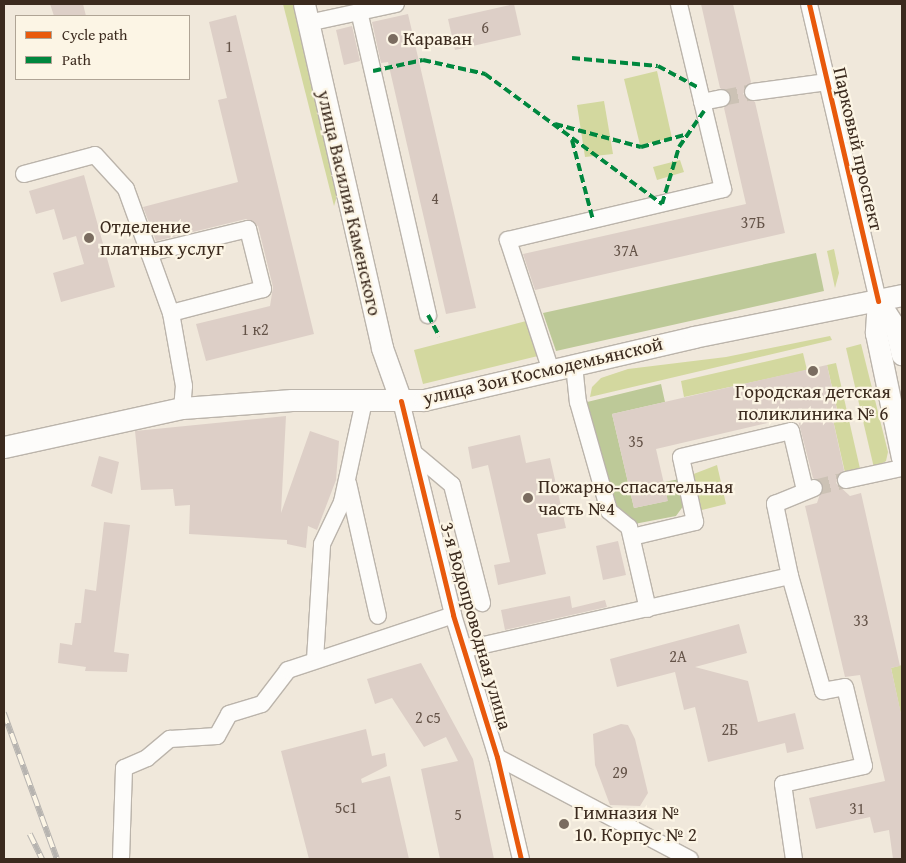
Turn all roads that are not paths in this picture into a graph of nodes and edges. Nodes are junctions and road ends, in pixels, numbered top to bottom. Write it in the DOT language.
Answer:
graph roads {
  1 [pos="396,4"];
  2 [pos="679,4"];
  3 [pos="809,4"];
  4 [pos="359,11"];
  5 [pos="306,14"];
  6 [pos="827,82"];
  7 [pos="753,92"];
  8 [pos="722,98"];
  9 [pos="702,102"];
  10 [pos="24,174"];
  11 [pos="149,253"];
  12 [pos="902,295"];
  13 [pos="878,301"];
  14 [pos="171,313"];
  15 [pos="428,315"];
  16 [pos="902,354"];
  17 [pos="574,365"];
  18 [pos="551,371"];
  19 [pos="364,401"];
  20 [pos="401,401"];
  21 [pos="182,408"];
  22 [pos="4,447"];
  23 [pos="414,453"];
  24 [pos="902,457"];
  25 [pos="902,468"];
  26 [pos="846,480"];
  27 [pos="347,481"];
  28 [pos="632,538"];
  29 [pos="790,576"];
  30 [pos="482,603"];
  31 [pos="648,609"];
  32 [pos="453,615"];
  33 [pos="378,616"];
  34 [pos="466,649"];
  35 [pos="316,660"];
  36 [pos="497,757"];
  37 [pos="121,859"];
  38 [pos="521,859"];
  39 [pos="690,859"];
  40 [pos="794,859"];
  1 -- 4 [label="street"];
  2 -- 9 [label="street"];
  3 -- 6 [label="street, Парковый проспект"];
  4 -- 5 [label="street"];
  4 -- 15 [label="street"];
  5 -- 20 [label="main road, улица Василия Каменского"];
  6 -- 7 [label="street"];
  6 -- 13 [label="street, Парковый проспект"];
  8 -- 9 [label="street"];
  9 -- 18 [label="street"];
  10 -- 11 [label="street"];
  11 -- 14 [label="street"];
  11 -- 14 [label="street"];
  12 -- 13 [label="main road, улица Зои Космодемьянской"];
  13 -- 16 [label="main road, Парковый проспект"];
  13 -- 17 [label="main road, улица Зои Космодемьянской"];
  13 -- 24 [label="main road, Парковый проспект"];
  14 -- 21 [label="street"];
  17 -- 18 [label="main road, улица Зои Космодемьянской"];
  17 -- 28 [label="street"];
  18 -- 20 [label="main road, улица Зои Космодемьянской"];
  19 -- 20 [label="main road, улица Зои Космодемьянской"];
  19 -- 21 [label="main road, улица Зои Космодемьянской"];
  19 -- 27 [label="street"];
  20 -- 23 [label="street, 3-я Водопроводная улица"];
  21 -- 22 [label="main road, улица Зои Космодемьянской"];
  23 -- 30 [label="street"];
  23 -- 32 [label="street, 3-я Водопроводная улица"];
  25 -- 26 [label="street"];
  27 -- 33 [label="street"];
  27 -- 35 [label="street"];
  28 -- 29 [label="street"];
  28 -- 31 [label="street"];
  29 -- 31 [label="street"];
  29 -- 40 [label="street"];
  31 -- 34 [label="street"];
  32 -- 34 [label="street, 3-я Водопроводная улица"];
  32 -- 35 [label="street"];
  34 -- 36 [label="street, 3-я Водопроводная улица"];
  35 -- 37 [label="street"];
  36 -- 38 [label="street, 3-я Водопроводная улица"];
  36 -- 39 [label="street"];
}
